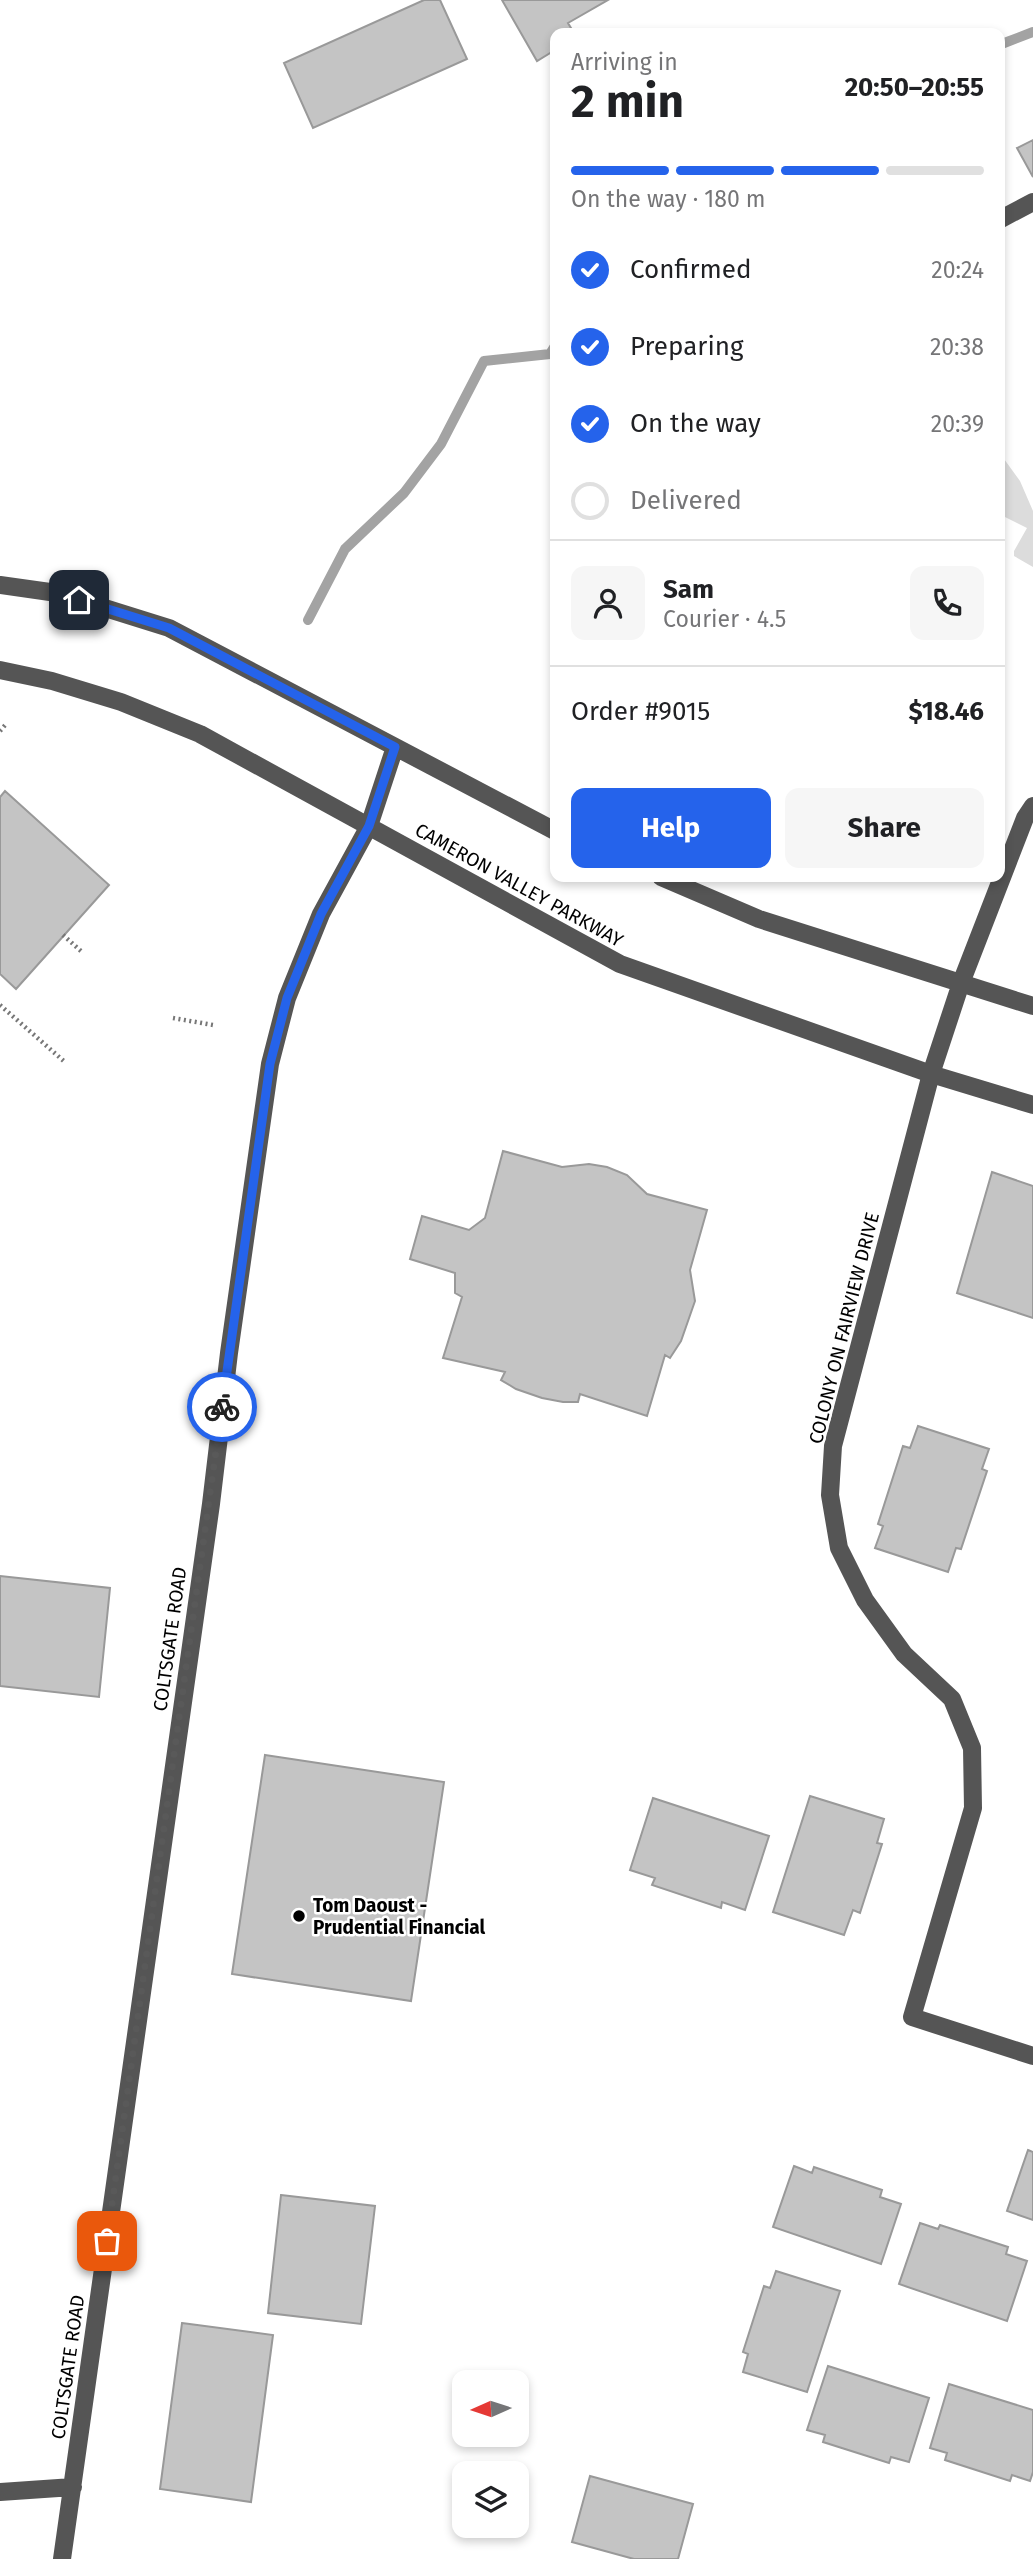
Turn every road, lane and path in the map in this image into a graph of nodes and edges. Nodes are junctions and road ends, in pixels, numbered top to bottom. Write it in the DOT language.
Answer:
graph roads {
  1 [pos="1033,202"];
  2 [pos="1005,217"];
  3 [pos="0,585"];
  4 [pos="0,670"];
  5 [pos="7,723"];
  6 [pos="0,730"];
  7 [pos="395,747"];
  8 [pos="1033,806"];
  9 [pos="369,826"];
  10 [pos="550,828"];
  11 [pos="1005,870"];
  12 [pos="673,882"];
  13 [pos="1000,882"];
  14 [pos="63,935"];
  15 [pos="82,952"];
  16 [pos="961,983"];
  17 [pos="0,1004"];
  18 [pos="1033,1006"];
  19 [pos="173,1018"];
  20 [pos="212,1025"];
  21 [pos="66,1063"];
  22 [pos="931,1074"];
  23 [pos="1033,1105"];
  24 [pos="1033,2056"];
  25 [pos="73,2487"];
  26 [pos="0,2492"];
  27 [pos="62,2559"];
  1 -- 2 [label="street"];
  3 -- 7 [label="street"];
  4 -- 9 [label="street, CAMERON VALLEY PARKWAY"];
  5 -- 6 [label="path"];
  7 -- 9 [label="street, COLTSGATE ROAD"];
  7 -- 10 [label="street"];
  8 -- 11 [label="street, COLONY ON FAIRVIEW DRIVE"];
  9 -- 22 [label="street, CAMERON VALLEY PARKWAY"];
  9 -- 25 [label="street, COLTSGATE ROAD"];
  12 -- 16 [label="street"];
  13 -- 16 [label="street, COLONY ON FAIRVIEW DRIVE"];
  14 -- 15 [label="path"];
  16 -- 18 [label="street"];
  16 -- 22 [label="street, COLONY ON FAIRVIEW DRIVE"];
  17 -- 21 [label="path"];
  19 -- 20 [label="path"];
  22 -- 23 [label="street, CAMERON VALLEY PARKWAY"];
  22 -- 24 [label="street, COLONY ON FAIRVIEW DRIVE"];
  25 -- 26 [label="street"];
  25 -- 27 [label="street, COLTSGATE ROAD"];
}
